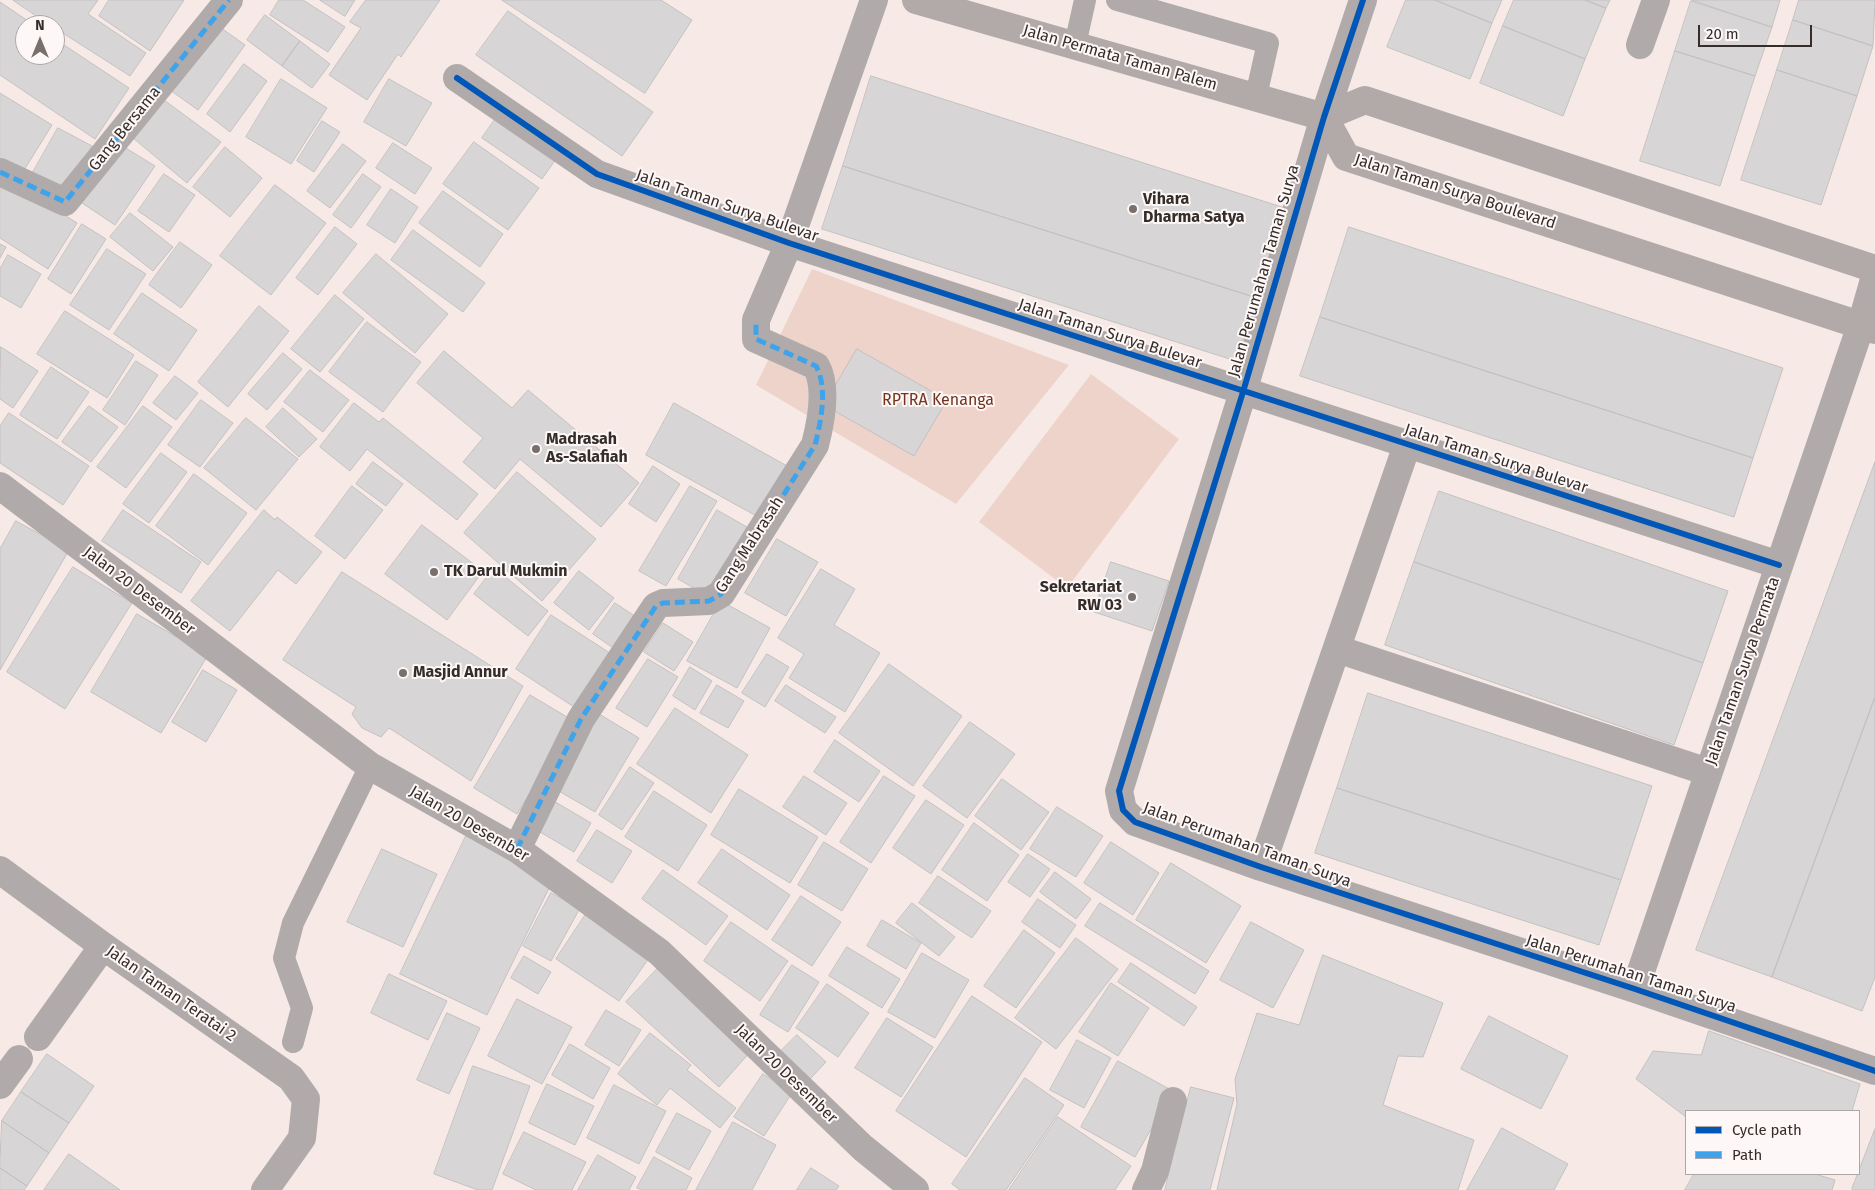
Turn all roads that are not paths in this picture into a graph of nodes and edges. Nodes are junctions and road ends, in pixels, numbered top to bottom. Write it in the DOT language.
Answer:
graph roads {
  1 [pos="229,0"];
  2 [pos="874,0"];
  3 [pos="1085,0"];
  4 [pos="1117,0"];
  5 [pos="1363,0"];
  6 [pos="1656,0"];
  7 [pos="931,2"];
  8 [pos="1075,45"];
  9 [pos="1640,46"];
  10 [pos="458,78"];
  11 [pos="1256,96"];
  12 [pos="1324,117"];
  13 [pos="0,172"];
  14 [pos="788,243"];
  15 [pos="1875,269"];
  16 [pos="1875,276"];
  17 [pos="1868,328"];
  18 [pos="1243,392"];
  19 [pos="1407,445"];
  20 [pos="0,486"];
  21 [pos="1779,565"];
  22 [pos="1337,649"];
  23 [pos="370,766"];
  24 [pos="1708,772"];
  25 [pos="517,849"];
  26 [pos="1261,867"];
  27 [pos="0,870"];
  28 [pos="103,946"];
  29 [pos="1635,989"];
  30 [pos="38,1037"];
  31 [pos="292,1042"];
  32 [pos="19,1059"];
  33 [pos="1874,1067"];
  34 [pos="0,1085"];
  35 [pos="1172,1101"];
  36 [pos="265,1190"];
  37 [pos="915,1190"];
  38 [pos="1146,1190"];
  1 -- 13 [label="street, Gang Bersama"];
  2 -- 14 [label="street"];
  3 -- 8 [label="lane"];
  4 -- 11 [label="lane"];
  5 -- 12 [label="street, Jalan Perumahan Taman Surya"];
  6 -- 9 [label="street"];
  7 -- 8 [label="street, Jalan Permata Taman Palem"];
  8 -- 11 [label="street, Jalan Permata Taman Palem"];
  10 -- 14 [label="street, Jalan Taman Surya Bulevar"];
  11 -- 12 [label="street, Jalan Permata Taman Palem"];
  12 -- 15 [label="street"];
  12 -- 17 [label="street, Jalan Taman Surya Boulevard"];
  12 -- 18 [label="street, Jalan Perumahan Taman Surya"];
  14 -- 18 [label="street, Jalan Taman Surya Bulevar"];
  14 -- 25 [label="street, Gang Mabrasah"];
  16 -- 17 [label="street, Jalan Taman Surya Permata"];
  17 -- 21 [label="street, Jalan Taman Surya Permata"];
  18 -- 19 [label="street, Jalan Taman Surya Bulevar"];
  18 -- 26 [label="street, Jalan Perumahan Taman Surya"];
  19 -- 21 [label="street, Jalan Taman Surya Bulevar"];
  19 -- 22 [label="street, Jalan Perumahan Taman Surya"];
  20 -- 23 [label="street, Jalan 20 Desember"];
  21 -- 24 [label="street, Jalan Taman Surya Permata"];
  22 -- 24 [label="street"];
  22 -- 26 [label="street, Jalan Perumahan Taman Surya"];
  23 -- 25 [label="street, Jalan 20 Desember"];
  23 -- 31 [label="lane"];
  24 -- 29 [label="street, Jalan Taman Surya Permata"];
  25 -- 37 [label="street, Jalan 20 Desember"];
  26 -- 29 [label="street, Jalan Perumahan Taman Surya"];
  27 -- 28 [label="street, Jalan Taman Teratai 2"];
  28 -- 30 [label="street"];
  28 -- 36 [label="street, Jalan Taman Teratai 2"];
  29 -- 33 [label="street, Jalan Perumahan Taman Surya"];
  32 -- 34 [label="street"];
  35 -- 38 [label="street"];
}
